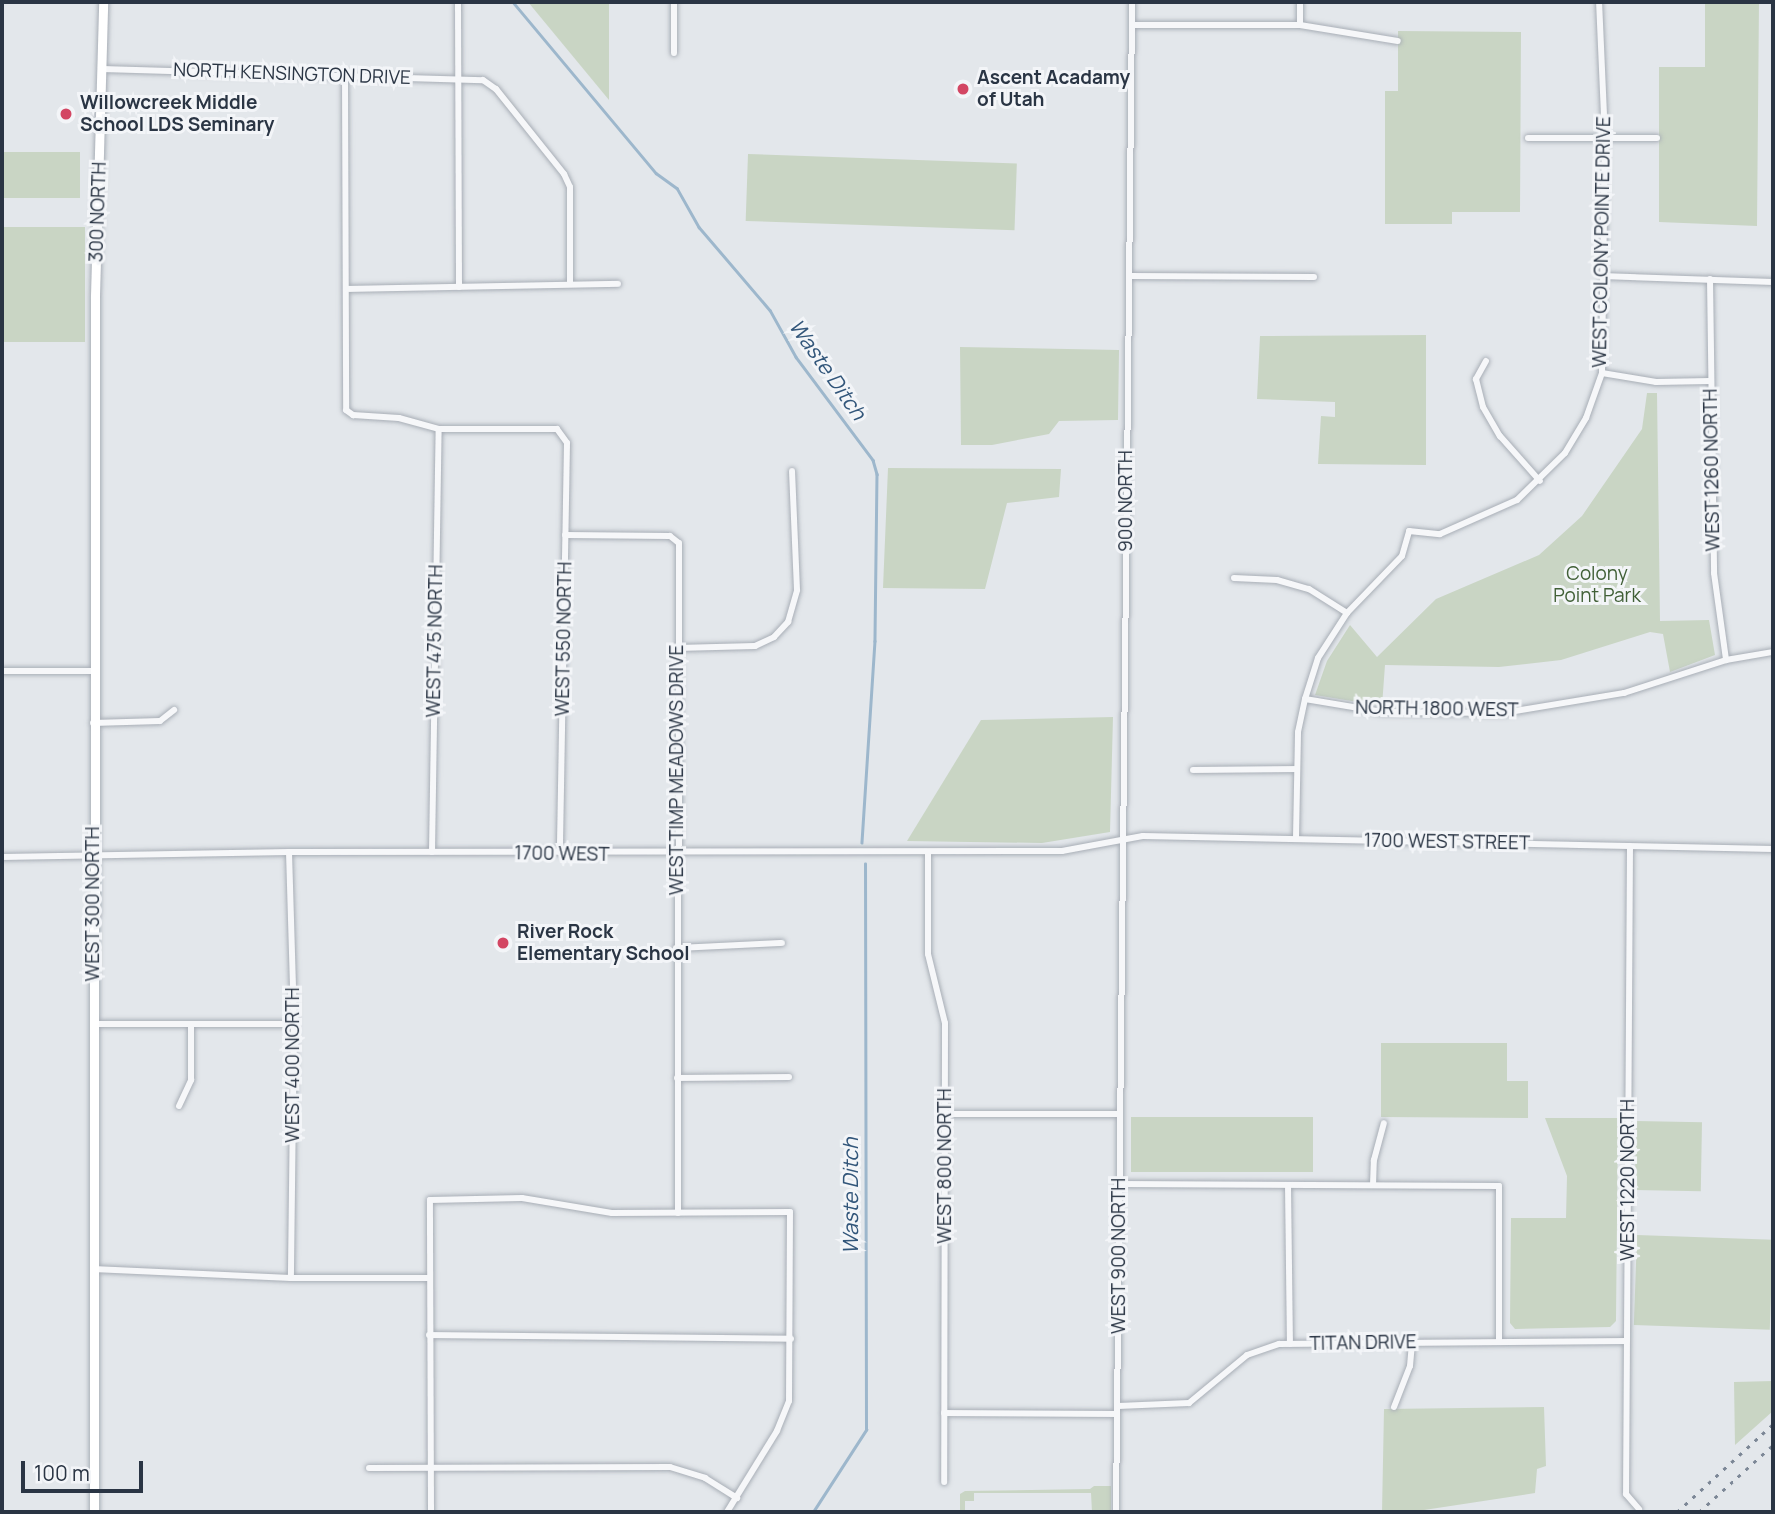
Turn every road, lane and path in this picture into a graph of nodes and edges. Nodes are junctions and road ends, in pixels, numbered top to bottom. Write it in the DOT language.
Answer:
graph roads {
  1 [pos="103,2"];
  2 [pos="458,2"];
  3 [pos="674,2"];
  4 [pos="1132,2"];
  5 [pos="1300,2"];
  6 [pos="1599,2"];
  7 [pos="1132,25"];
  8 [pos="1300,25"];
  9 [pos="1398,41"];
  10 [pos="674,53"];
  11 [pos="102,69"];
  12 [pos="345,75"];
  13 [pos="457,78"];
  14 [pos="1528,138"];
  15 [pos="1605,138"];
  16 [pos="1657,138"];
  17 [pos="1129,276"];
  18 [pos="1314,276"];
  19 [pos="1602,276"];
  20 [pos="1710,279"];
  21 [pos="1773,282"];
  22 [pos="570,284"];
  23 [pos="618,284"];
  24 [pos="459,287"];
  25 [pos="348,289"];
  26 [pos="95,296"];
  27 [pos="1486,360"];
  28 [pos="1602,373"];
  29 [pos="1710,381"];
  30 [pos="439,429"];
  31 [pos="792,471"];
  32 [pos="1540,481"];
  33 [pos="565,535"];
  34 [pos="1234,578"];
  35 [pos="1347,613"];
  36 [pos="677,648"];
  37 [pos="1773,652"];
  38 [pos="1726,660"];
  39 [pos="2,671"];
  40 [pos="93,671"];
  41 [pos="1305,699"];
  42 [pos="174,710"];
  43 [pos="93,723"];
  44 [pos="1297,769"];
  45 [pos="1193,770"];
  46 [pos="1296,838"];
  47 [pos="1122,839"];
  48 [pos="1630,846"];
  49 [pos="1773,849"];
  50 [pos="289,852"];
  51 [pos="432,852"];
  52 [pos="560,852"];
  53 [pos="928,852"];
  54 [pos="676,854"];
  55 [pos="93,856"];
  56 [pos="2,857"];
  57 [pos="782,943"];
  58 [pos="677,948"];
  59 [pos="1120,1000"];
  60 [pos="93,1024"];
  61 [pos="191,1024"];
  62 [pos="294,1024"];
  63 [pos="789,1077"];
  64 [pos="677,1078"];
  65 [pos="179,1105"];
  66 [pos="945,1114"];
  67 [pos="1119,1114"];
  68 [pos="1384,1122"];
  69 [pos="1120,1184"];
  70 [pos="1288,1185"];
  71 [pos="1373,1185"];
  72 [pos="678,1213"];
  73 [pos="93,1269"];
  74 [pos="291,1278"];
  75 [pos="429,1278"];
  76 [pos="429,1335"];
  77 [pos="791,1339"];
  78 [pos="1499,1341"];
  79 [pos="1627,1341"];
  80 [pos="1412,1342"];
  81 [pos="1290,1344"];
  82 [pos="1394,1407"];
  83 [pos="1117,1410"];
  84 [pos="944,1413"];
  85 [pos="428,1467"];
  86 [pos="369,1468"];
  87 [pos="944,1482"];
  88 [pos="737,1498"];
  89 [pos="1639,1510"];
  90 [pos="94,1512"];
  91 [pos="430,1512"];
  92 [pos="727,1512"];
  93 [pos="1116,1512"];
  1 -- 11 [label="street, 300 NORTH"];
  2 -- 13 [label="street"];
  3 -- 10 [label="street"];
  4 -- 7 [label="street, 900 NORTH"];
  5 -- 8 [label="street"];
  6 -- 15 [label="street, WEST COLONY POINTE DRIVE"];
  7 -- 8 [label="street"];
  7 -- 17 [label="street, 900 NORTH"];
  8 -- 9 [label="street"];
  11 -- 12 [label="street, NORTH KENSINGTON DRIVE"];
  11 -- 26 [label="street, 300 NORTH"];
  12 -- 13 [label="street, NORTH KENSINGTON DRIVE"];
  12 -- 25 [label="street"];
  13 -- 22 [label="street, NORTH KENSINGTON DRIVE"];
  13 -- 24 [label="street"];
  14 -- 15 [label="street"];
  15 -- 16 [label="street"];
  15 -- 19 [label="street, WEST COLONY POINTE DRIVE"];
  17 -- 18 [label="street"];
  17 -- 47 [label="street, 900 NORTH"];
  19 -- 20 [label="street"];
  19 -- 28 [label="street, WEST COLONY POINTE DRIVE"];
  20 -- 21 [label="street"];
  20 -- 29 [label="street, WEST 1260 NORTH"];
  22 -- 23 [label="street"];
  22 -- 24 [label="street"];
  24 -- 25 [label="street"];
  25 -- 30 [label="street"];
  26 -- 40 [label="street, WEST 300 NORTH"];
  27 -- 32 [label="street"];
  28 -- 29 [label="street"];
  28 -- 32 [label="street, WEST COLONY POINTE DRIVE"];
  29 -- 38 [label="street, WEST 1260 NORTH"];
  30 -- 33 [label="street, WEST 550 NORTH"];
  30 -- 51 [label="street, WEST 475 NORTH"];
  31 -- 36 [label="street"];
  32 -- 35 [label="street, WEST COLONY POINTE DRIVE"];
  33 -- 36 [label="street, WEST TIMP MEADOWS DRIVE"];
  33 -- 52 [label="street, WEST 550 NORTH"];
  34 -- 35 [label="street"];
  35 -- 41 [label="street, WEST COLONY POINTE DRIVE"];
  36 -- 54 [label="street, WEST TIMP MEADOWS DRIVE"];
  37 -- 38 [label="street, NORTH 1800 WEST"];
  38 -- 41 [label="street, NORTH 1800 WEST"];
  39 -- 40 [label="street"];
  40 -- 43 [label="street, WEST 300 NORTH"];
  41 -- 44 [label="street, WEST COLONY POINTE DRIVE"];
  42 -- 43 [label="street"];
  43 -- 55 [label="street, WEST 300 NORTH"];
  44 -- 45 [label="street"];
  44 -- 46 [label="street, WEST COLONY POINTE DRIVE"];
  46 -- 47 [label="street, 1700 WEST STREET"];
  46 -- 48 [label="street, 1700 WEST STREET"];
  47 -- 53 [label="street, 1700 WEST"];
  47 -- 59 [label="street, 900 NORTH"];
  48 -- 49 [label="street, 1700 WEST STREET"];
  48 -- 79 [label="street, WEST 1220 NORTH"];
  50 -- 51 [label="street, 1700 WEST"];
  50 -- 55 [label="street, 1700 WEST"];
  50 -- 62 [label="street, WEST 400 NORTH"];
  51 -- 52 [label="street, 1700 WEST"];
  52 -- 54 [label="street, 1700 WEST"];
  53 -- 54 [label="street, 1700 WEST"];
  53 -- 66 [label="street, WEST 800 NORTH"];
  54 -- 58 [label="street, WEST TIMP MEADOWS DRIVE"];
  55 -- 56 [label="street, 1700 WEST"];
  55 -- 60 [label="street, WEST 300 NORTH"];
  57 -- 58 [label="street"];
  58 -- 64 [label="street, WEST TIMP MEADOWS DRIVE"];
  59 -- 67 [label="street, WEST 900 NORTH"];
  60 -- 61 [label="street"];
  60 -- 73 [label="street, WEST 300 NORTH"];
  61 -- 62 [label="street"];
  61 -- 65 [label="street"];
  62 -- 74 [label="street, WEST 400 NORTH"];
  63 -- 64 [label="street"];
  64 -- 72 [label="street, WEST TIMP MEADOWS DRIVE"];
  66 -- 67 [label="street"];
  66 -- 84 [label="street, WEST 800 NORTH"];
  67 -- 69 [label="street, WEST 900 NORTH"];
  68 -- 71 [label="street"];
  69 -- 70 [label="street"];
  69 -- 83 [label="street, WEST 900 NORTH"];
  70 -- 71 [label="street"];
  70 -- 81 [label="street"];
  71 -- 78 [label="street"];
  72 -- 75 [label="street"];
  72 -- 77 [label="street"];
  73 -- 74 [label="street"];
  73 -- 90 [label="street, WEST 300 NORTH"];
  74 -- 75 [label="street"];
  75 -- 76 [label="street"];
  76 -- 77 [label="street"];
  76 -- 85 [label="street"];
  77 -- 88 [label="street"];
  78 -- 79 [label="street, TITAN DRIVE"];
  78 -- 80 [label="street, TITAN DRIVE"];
  79 -- 89 [label="street, WEST 1220 NORTH"];
  80 -- 81 [label="street, TITAN DRIVE"];
  80 -- 82 [label="street"];
  81 -- 83 [label="street, TITAN DRIVE"];
  83 -- 84 [label="street, TITAN DRIVE"];
  83 -- 93 [label="street, WEST 900 NORTH"];
  84 -- 87 [label="street, WEST 800 NORTH"];
  85 -- 86 [label="street"];
  85 -- 88 [label="street"];
  85 -- 91 [label="street"];
  88 -- 92 [label="street"];
}
